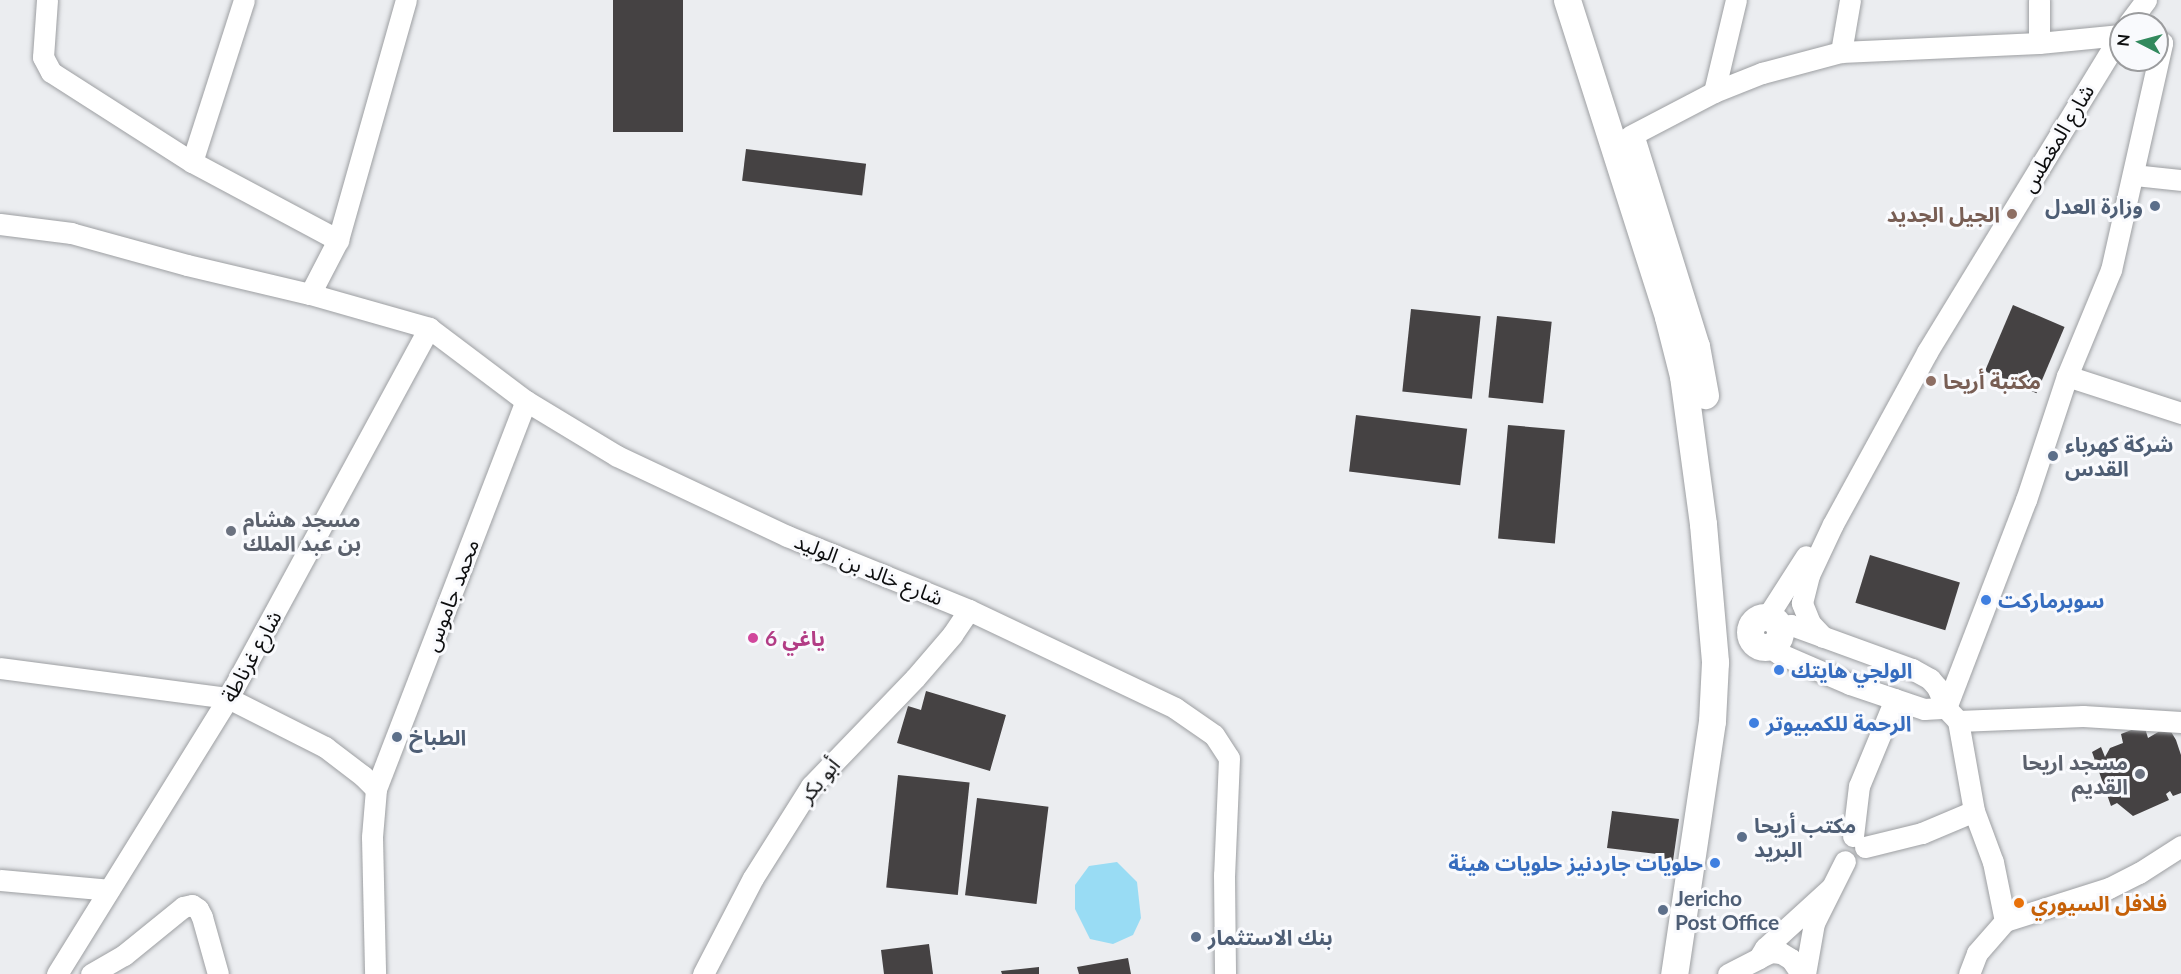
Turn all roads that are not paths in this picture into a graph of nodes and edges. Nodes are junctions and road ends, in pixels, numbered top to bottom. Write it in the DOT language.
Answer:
graph roads {
  1 [pos="47,0"];
  2 [pos="244,0"];
  3 [pos="406,0"];
  4 [pos="1568,0"];
  5 [pos="1585,0"];
  6 [pos="1736,0"];
  7 [pos="1850,0"];
  8 [pos="2039,0"];
  9 [pos="2109,36"];
  10 [pos="2039,43"];
  11 [pos="1841,52"];
  12 [pos="2109,55"];
  13 [pos="2156,72"];
  14 [pos="1714,92"];
  15 [pos="1630,136"];
  16 [pos="192,162"];
  17 [pos="2134,176"];
  18 [pos="2181,180"];
  19 [pos="0,224"];
  20 [pos="338,240"];
  21 [pos="310,294"];
  22 [pos="429,328"];
  23 [pos="2067,376"];
  24 [pos="526,401"];
  25 [pos="2181,413"];
  26 [pos="1833,524"];
  27 [pos="969,610"];
  28 [pos="1768,632"];
  29 [pos="0,668"];
  30 [pos="228,698"];
  31 [pos="1895,699"];
  32 [pos="1952,714"];
  33 [pos="2181,722"];
  34 [pos="376,789"];
  35 [pos="1974,811"];
  36 [pos="1859,841"];
  37 [pos="2181,846"];
  38 [pos="0,880"];
  39 [pos="1831,888"];
  40 [pos="109,890"];
  41 [pos="2005,921"];
  42 [pos="1759,958"];
  43 [pos="57,974"];
  44 [pos="91,974"];
  45 [pos="218,974"];
  46 [pos="375,974"];
  47 [pos="702,974"];
  48 [pos="1225,974"];
  49 [pos="1674,974"];
  50 [pos="1690,974"];
  51 [pos="1728,974"];
  52 [pos="1801,974"];
  53 [pos="1805,974"];
  54 [pos="1970,974"];
  1 -- 16 [label="street"];
  2 -- 16 [label="street"];
  3 -- 20 [label="street"];
  4 -- 28 [label="main road"];
  5 -- 15 [label="main road"];
  6 -- 14 [label="street"];
  7 -- 11 [label="street"];
  8 -- 10 [label="street"];
  9 -- 10 [label="street"];
  10 -- 11 [label="street"];
  11 -- 14 [label="street"];
  12 -- 26 [label="street, شارع المغطس"];
  13 -- 17 [label="street"];
  14 -- 15 [label="street"];
  15 -- 28 [label="main road"];
  16 -- 20 [label="street"];
  17 -- 18 [label="street"];
  17 -- 23 [label="street"];
  19 -- 21 [label="street, شارع خالد بن الوليد"];
  20 -- 21 [label="street"];
  21 -- 22 [label="street, شارع خالد بن الوليد"];
  22 -- 24 [label="street, شارع خالد بن الوليد"];
  22 -- 30 [label="street, شارع غرناطة"];
  23 -- 25 [label="street"];
  23 -- 32 [label="street"];
  24 -- 27 [label="street, شارع خالد بن الوليد"];
  24 -- 34 [label="street, محمد جاموس"];
  26 -- 28 [label="street, شارع المغطس"];
  26 -- 28 [label="street, شارع المغطس"];
  27 -- 47 [label="street, أبو بكر"];
  27 -- 48 [label="street, شارع خالد بن الوليد"];
  28 -- 31 [label="street"];
  28 -- 32 [label="street"];
  28 -- 49 [label="main road"];
  28 -- 50 [label="main road"];
  29 -- 30 [label="street"];
  30 -- 34 [label="street"];
  30 -- 40 [label="street, شارع غرناطة"];
  31 -- 32 [label="street"];
  31 -- 36 [label="street"];
  32 -- 33 [label="street"];
  32 -- 35 [label="street"];
  34 -- 46 [label="street, محمد جاموس"];
  35 -- 36 [label="street"];
  35 -- 41 [label="street"];
  36 -- 39 [label="street"];
  37 -- 41 [label="street"];
  38 -- 40 [label="street"];
  39 -- 42 [label="street"];
  39 -- 53 [label="street"];
  40 -- 43 [label="street, شارع غرناطة"];
  41 -- 54 [label="street"];
  42 -- 51 [label="street"];
  42 -- 52 [label="street"];
  44 -- 45 [label="street"];
}
